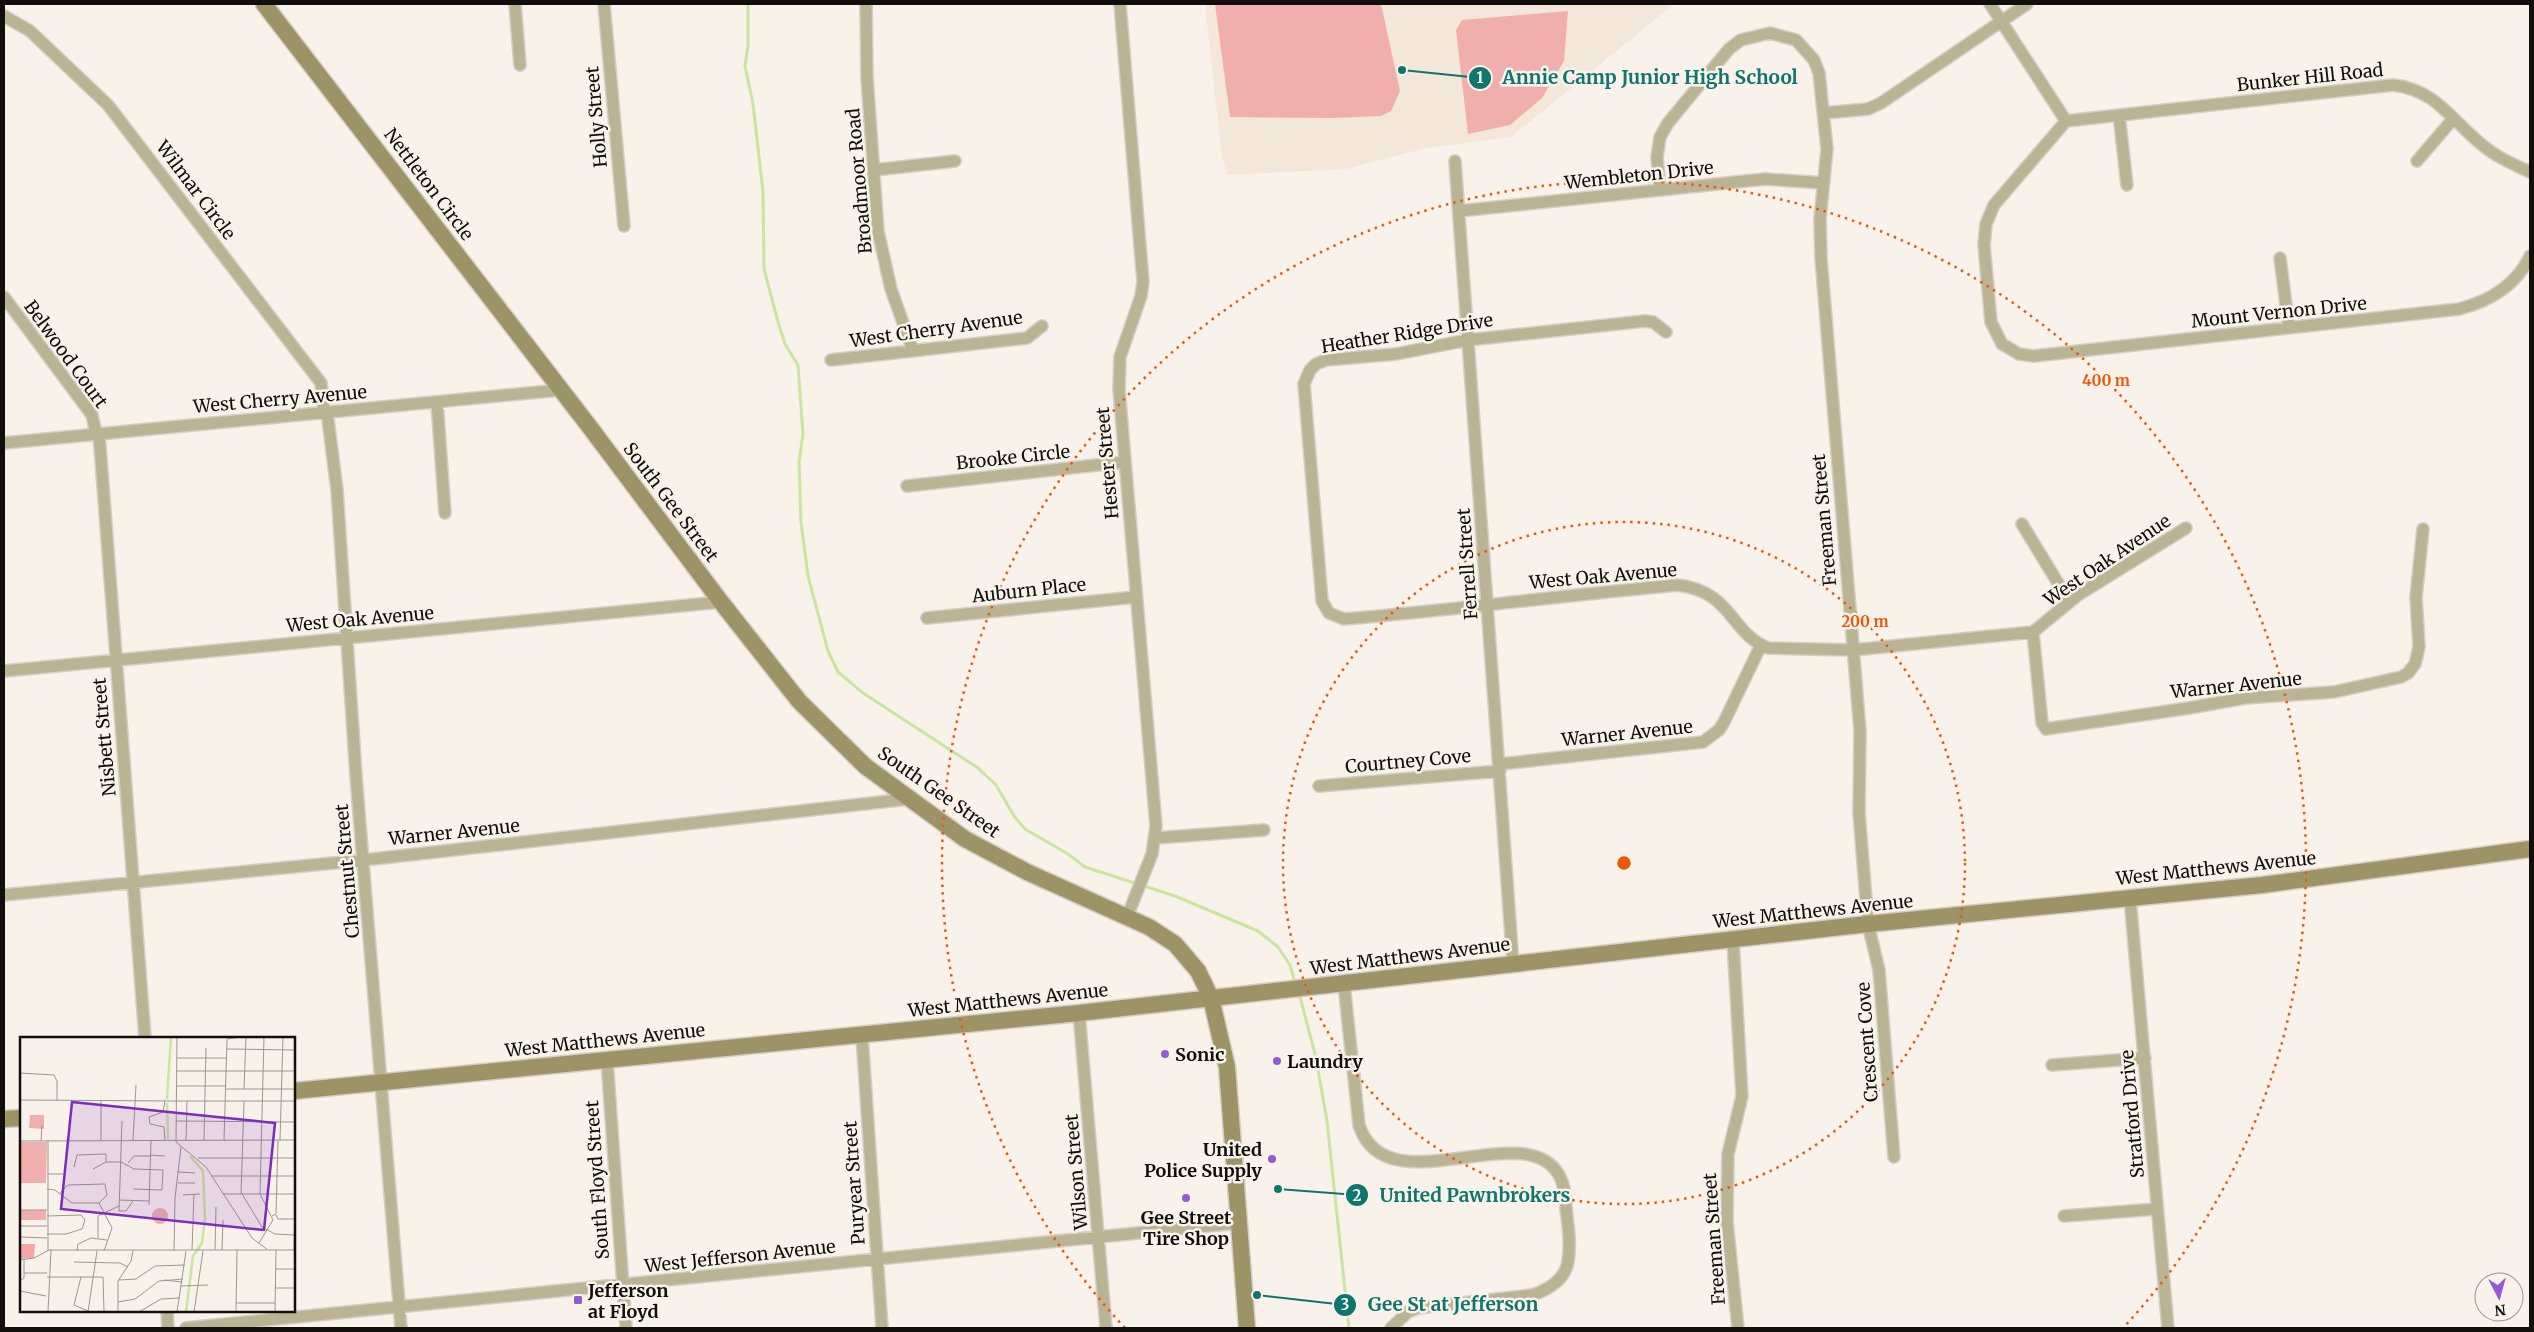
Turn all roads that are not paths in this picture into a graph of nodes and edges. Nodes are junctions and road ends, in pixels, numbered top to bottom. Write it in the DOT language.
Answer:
graph roads {
  1 [pos="264,4"];
  2 [pos="515,4"];
  3 [pos="604,4"];
  4 [pos="866,4"];
  5 [pos="1120,4"];
  6 [pos="1990,4"];
  7 [pos="2027,4"];
  8 [pos="4,16"];
  9 [pos="2000,22"];
  10 [pos="520,65"];
  11 [pos="1824,113"];
  12 [pos="2119,115"];
  13 [pos="2454,119"];
  14 [pos="2066,121"];
  15 [pos="955,161"];
  16 [pos="1455,161"];
  17 [pos="2417,161"];
  18 [pos="874,170"];
  19 [pos="2530,172"];
  20 [pos="1824,182"];
  21 [pos="2127,185"];
  22 [pos="1660,190"];
  23 [pos="1459,212"];
  24 [pos="624,226"];
  25 [pos="2530,256"];
  26 [pos="2280,258"];
  27 [pos="4,297"];
  28 [pos="1042,326"];
  29 [pos="2289,328"];
  30 [pos="1666,332"];
  31 [pos="1468,340"];
  32 [pos="913,351"];
  33 [pos="831,360"];
  34 [pos="560,390"];
  35 [pos="437,402"];
  36 [pos="326,412"];
  37 [pos="97,433"];
  38 [pos="4,443"];
  39 [pos="1124,462"];
  40 [pos="907,486"];
  41 [pos="445,513"];
  42 [pos="2022,524"];
  43 [pos="2186,528"];
  44 [pos="2423,529"];
  45 [pos="1136,597"];
  46 [pos="2070,601"];
  47 [pos="721,602"];
  48 [pos="1488,605"];
  49 [pos="1329,613"];
  50 [pos="926,618"];
  51 [pos="2033,632"];
  52 [pos="347,637"];
  53 [pos="1761,645"];
  54 [pos="1853,650"];
  55 [pos="116,659"];
  56 [pos="4,671"];
  57 [pos="1500,767"];
  58 [pos="1319,786"];
  59 [pos="908,799"];
  60 [pos="1264,830"];
  61 [pos="1155,838"];
  62 [pos="2530,850"];
  63 [pos="364,860"];
  64 [pos="133,882"];
  65 [pos="4,895"];
  66 [pos="2130,898"];
  67 [pos="1127,917"];
  68 [pos="1868,924"];
  69 [pos="1733,940"];
  70 [pos="1513,964"];
  71 [pos="1344,984"];
  72 [pos="1211,998"];
  73 [pos="1079,1013"];
  74 [pos="862,1036"];
  75 [pos="145,1037"];
  76 [pos="2145,1058"];
  77 [pos="607,1060"];
  78 [pos="2052,1065"];
  79 [pos="382,1082"];
  80 [pos="295,1091"];
  81 [pos="20,1118"];
  82 [pos="4,1119"];
  83 [pos="1894,1157"];
  84 [pos="2157,1209"];
  85 [pos="2064,1216"];
  86 [pos="1238,1223"];
  87 [pos="1099,1236"];
  88 [pos="877,1259"];
  89 [pos="622,1286"];
  90 [pos="399,1307"];
  91 [pos="167,1312"];
  92 [pos="168,1328"];
  93 [pos="186,1328"];
  94 [pos="400,1328"];
  95 [pos="626,1328"];
  96 [pos="882,1328"];
  97 [pos="1106,1328"];
  98 [pos="1247,1328"];
  99 [pos="1391,1328"];
  100 [pos="1738,1328"];
  101 [pos="2168,1328"];
  1 -- 34 [label="street, Nettleton Circle"];
  2 -- 10 [label="street"];
  3 -- 24 [label="street, Holly Street"];
  4 -- 18 [label="street, Broadmoor Road"];
  5 -- 39 [label="street, Hester Street"];
  6 -- 9 [label="street"];
  7 -- 9 [label="street"];
  8 -- 36 [label="street, Wilmar Circle"];
  9 -- 11 [label="street"];
  9 -- 14 [label="street"];
  11 -- 20 [label="street, Freeman Street"];
  11 -- 22 [label="street, Freeman Street"];
  12 -- 13 [label="street, Bunker Hill Road"];
  12 -- 14 [label="street, Bunker Hill Road"];
  12 -- 21 [label="street"];
  13 -- 17 [label="street"];
  13 -- 19 [label="street, Bunker Hill Road"];
  14 -- 29 [label="street, Mount Vernon Drive"];
  15 -- 18 [label="street"];
  16 -- 23 [label="street, Ferrell Street"];
  18 -- 32 [label="street, Broadmoor Road"];
  20 -- 22 [label="street, Wembleton Drive"];
  20 -- 54 [label="street, Freeman Street"];
  22 -- 23 [label="street, Wembleton Drive"];
  23 -- 31 [label="street, Ferrell Street"];
  25 -- 29 [label="street, Mount Vernon Drive"];
  26 -- 29 [label="street"];
  27 -- 37 [label="street, Belwood Court"];
  28 -- 32 [label="street, West Cherry Avenue"];
  30 -- 31 [label="street, Heather Ridge Drive"];
  31 -- 48 [label="street, Ferrell Street"];
  31 -- 49 [label="street, Heather Ridge Drive"];
  32 -- 33 [label="street, West Cherry Avenue"];
  34 -- 35 [label="street, West Cherry Avenue"];
  34 -- 47 [label="street, South Gee Street"];
  35 -- 36 [label="street, West Cherry Avenue"];
  35 -- 41 [label="street"];
  36 -- 37 [label="street, West Cherry Avenue"];
  36 -- 52 [label="street, Chestnut Street"];
  37 -- 38 [label="street, West Cherry Avenue"];
  37 -- 55 [label="street, Nisbett Street"];
  39 -- 40 [label="street, Brooke Circle"];
  39 -- 45 [label="street, Hester Street"];
  42 -- 46 [label="street"];
  43 -- 46 [label="street, West Oak Avenue"];
  44 -- 51 [label="street, Warner Avenue"];
  45 -- 50 [label="street, Auburn Place"];
  45 -- 61 [label="street, Hester Street"];
  46 -- 51 [label="street, West Oak Avenue"];
  47 -- 52 [label="street, West Oak Avenue"];
  47 -- 59 [label="street, South Gee Street"];
  48 -- 49 [label="street, West Oak Avenue"];
  48 -- 53 [label="street, West Oak Avenue"];
  48 -- 57 [label="street, Ferrell Street"];
  51 -- 54 [label="street"];
  52 -- 55 [label="street, West Oak Avenue"];
  52 -- 63 [label="street, Chestnut Street"];
  53 -- 54 [label="street"];
  53 -- 57 [label="street, Warner Avenue"];
  54 -- 68 [label="street, Freeman Street"];
  55 -- 56 [label="street, West Oak Avenue"];
  55 -- 64 [label="street, Nisbett Street"];
  57 -- 58 [label="street, Courtney Cove"];
  57 -- 70 [label="street, Ferrell Street"];
  59 -- 63 [label="street, Warner Avenue"];
  59 -- 67 [label="street, South Gee Street"];
  60 -- 61 [label="street"];
  61 -- 67 [label="street, Hester Street"];
  62 -- 66 [label="street, West Matthews Avenue"];
  63 -- 64 [label="street, Warner Avenue"];
  63 -- 79 [label="street, Chestnut Street"];
  64 -- 65 [label="street, Warner Avenue"];
  64 -- 75 [label="street, Nisbett Street"];
  66 -- 68 [label="street, West Matthews Avenue"];
  66 -- 76 [label="street, Stratford Drive"];
  67 -- 72 [label="street, South Gee Street"];
  68 -- 69 [label="street, West Matthews Avenue"];
  68 -- 83 [label="street, Crescent Cove"];
  69 -- 70 [label="street, West Matthews Avenue"];
  69 -- 100 [label="street, Freeman Street"];
  70 -- 71 [label="street, West Matthews Avenue"];
  71 -- 72 [label="street, West Matthews Avenue"];
  71 -- 99 [label="street"];
  72 -- 73 [label="street, West Matthews Avenue"];
  72 -- 86 [label="street, South Gee Street"];
  73 -- 74 [label="street, West Matthews Avenue"];
  73 -- 87 [label="street, Wilson Street"];
  74 -- 77 [label="street, West Matthews Avenue"];
  74 -- 88 [label="street, Puryear Street"];
  76 -- 78 [label="street"];
  76 -- 84 [label="street, Stratford Drive"];
  77 -- 79 [label="street, West Matthews Avenue"];
  77 -- 89 [label="street, South Floyd Street"];
  79 -- 80 [label="street, West Matthews Avenue"];
  79 -- 90 [label="street, Chestnut Street"];
  81 -- 82 [label="street"];
  84 -- 85 [label="street"];
  84 -- 101 [label="street, Stratford Drive"];
  86 -- 87 [label="street, West Jefferson Avenue"];
  86 -- 98 [label="street, South Gee Street"];
  87 -- 88 [label="street, West Jefferson Avenue"];
  87 -- 97 [label="street, Wilson Street"];
  88 -- 89 [label="street, West Jefferson Avenue"];
  88 -- 96 [label="street, Puryear Street"];
  89 -- 90 [label="street, West Jefferson Avenue"];
  89 -- 95 [label="street, South Floyd Street"];
  90 -- 93 [label="street, West Jefferson Avenue"];
  90 -- 94 [label="street, Chestnut Street"];
  91 -- 92 [label="street"];
}
